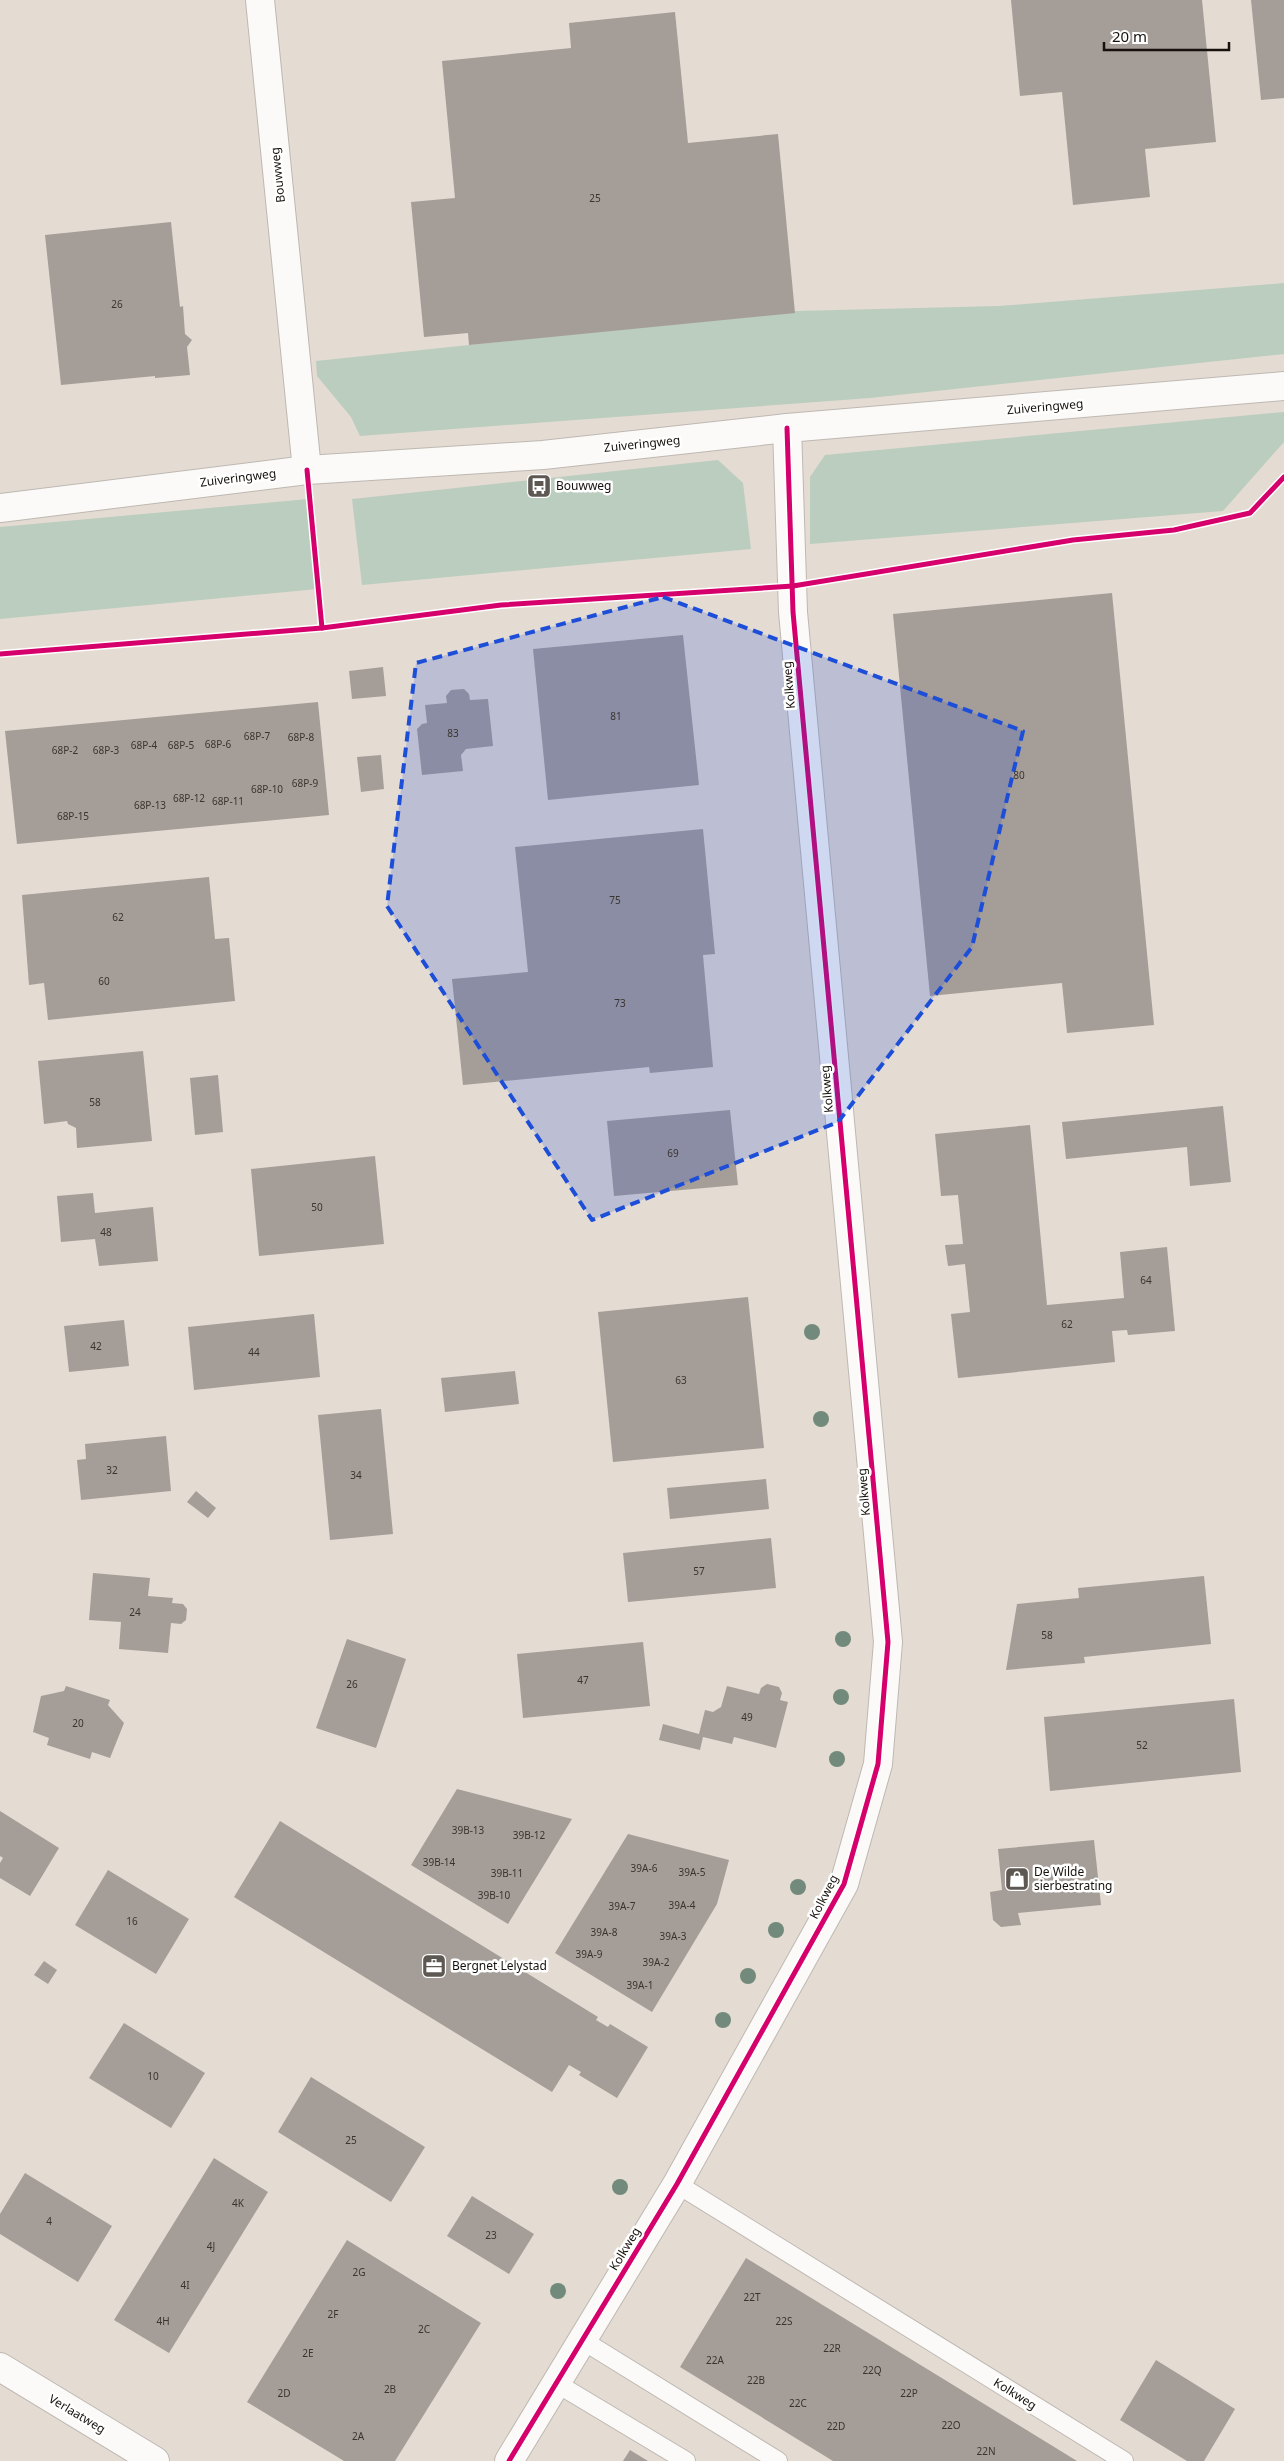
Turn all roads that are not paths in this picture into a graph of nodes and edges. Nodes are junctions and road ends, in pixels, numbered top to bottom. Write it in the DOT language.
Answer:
graph roads {
  1 [pos="260,0"];
  2 [pos="1284,386"];
  3 [pos="787,428"];
  4 [pos="307,470"];
  5 [pos="0,508"];
  6 [pos="677,2184"];
  7 [pos="582,2340"];
  8 [pos="0,2367"];
  9 [pos="556,2383"];
  10 [pos="155,2461"];
  11 [pos="509,2461"];
  12 [pos="686,2461"];
  13 [pos="778,2461"];
  14 [pos="1124,2461"];
  1 -- 4 [label="street, Bouwweg"];
  2 -- 3 [label="street, Zuiveringweg"];
  3 -- 4 [label="street, Zuiveringweg"];
  3 -- 6 [label="street, Kolkweg"];
  4 -- 5 [label="street, Zuiveringweg"];
  6 -- 7 [label="street, Kolkweg"];
  6 -- 14 [label="lane, Kolkweg"];
  7 -- 9 [label="street, Kolkweg"];
  7 -- 13 [label="lane"];
  8 -- 10 [label="street, Verlaatweg"];
  9 -- 11 [label="street, Kolkweg"];
  9 -- 12 [label="lane"];
}
